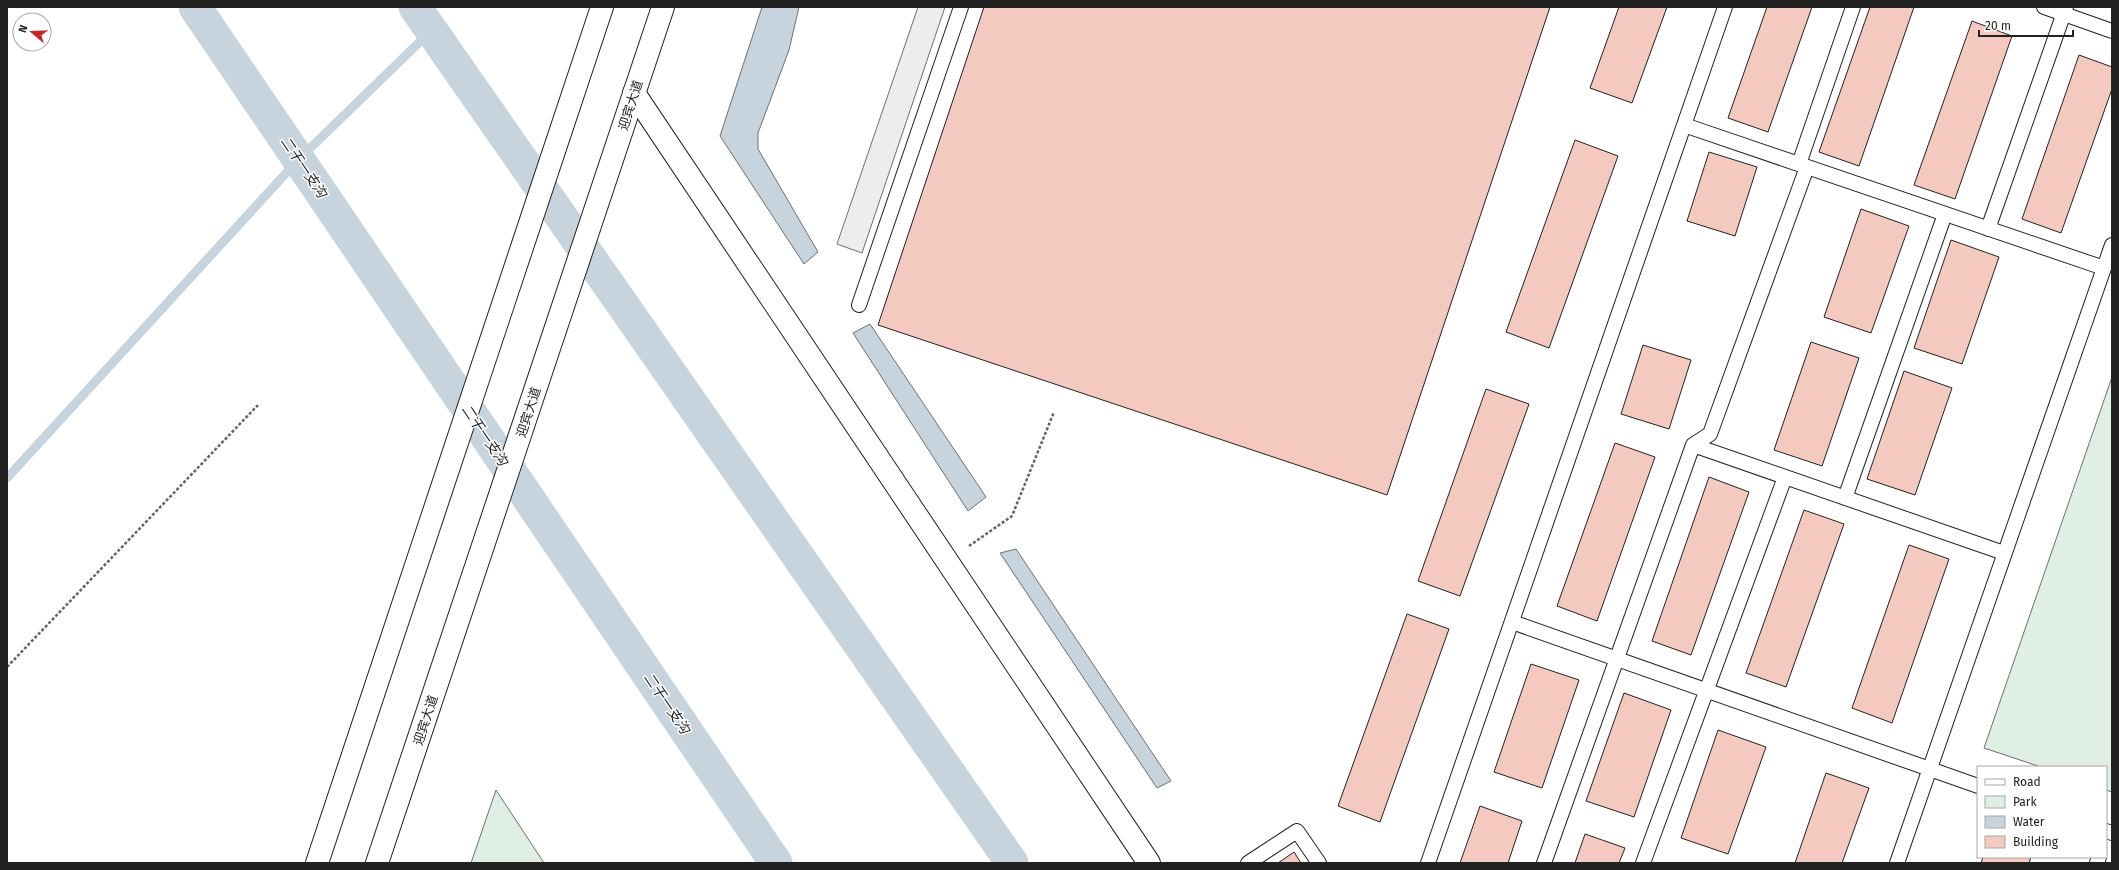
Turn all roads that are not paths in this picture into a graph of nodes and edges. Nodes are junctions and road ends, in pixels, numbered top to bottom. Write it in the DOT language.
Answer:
graph roads {
  1 [pos="602,7"];
  2 [pos="663,7"];
  3 [pos="961,7"];
  4 [pos="1726,7"];
  5 [pos="1854,7"];
  6 [pos="2044,7"];
  7 [pos="2065,10"];
  8 [pos="2112,31"];
  9 [pos="634,93"];
  10 [pos="1684,125"];
  11 [pos="1803,166"];
  12 [pos="1946,214"];
  13 [pos="1988,228"];
  14 [pos="2112,245"];
  15 [pos="2104,268"];
  16 [pos="859,305"];
  17 [pos="1694,445"];
  18 [pos="1785,477"];
  19 [pos="1845,498"];
  20 [pos="2004,553"];
  21 [pos="1512,622"];
  22 [pos="1617,659"];
  23 [pos="1706,690"];
  24 [pos="1929,769"];
  25 [pos="1977,786"];
  26 [pos="317,863"];
  27 [pos="377,863"];
  28 [pos="1149,863"];
  29 [pos="1248,863"];
  30 [pos="1319,863"];
  31 [pos="1428,863"];
  32 [pos="1544,863"];
  33 [pos="1643,863"];
  34 [pos="1897,863"];
  1 -- 26 [label="main road"];
  2 -- 9 [label="main road, 迎宾大道"];
  3 -- 16 [label="lane"];
  4 -- 10 [label="lane"];
  5 -- 11 [label="lane"];
  6 -- 7 [label="lane"];
  7 -- 8 [label="lane"];
  7 -- 13 [label="lane"];
  9 -- 27 [label="main road, 迎宾大道"];
  9 -- 28 [label="main road"];
  10 -- 11 [label="lane"];
  10 -- 21 [label="lane"];
  11 -- 12 [label="lane"];
  11 -- 17 [label="lane"];
  12 -- 13 [label="lane"];
  12 -- 19 [label="lane"];
  13 -- 15 [label="lane"];
  14 -- 15 [label="lane"];
  15 -- 20 [label="lane"];
  17 -- 18 [label="lane"];
  17 -- 22 [label="lane"];
  18 -- 19 [label="lane"];
  18 -- 23 [label="lane"];
  19 -- 20 [label="lane"];
  20 -- 24 [label="lane"];
  21 -- 22 [label="lane"];
  21 -- 31 [label="lane"];
  22 -- 23 [label="lane"];
  22 -- 32 [label="lane"];
  23 -- 24 [label="lane"];
  23 -- 33 [label="lane"];
  24 -- 25 [label="lane"];
  24 -- 34 [label="lane"];
  29 -- 30 [label="lane"];
}
